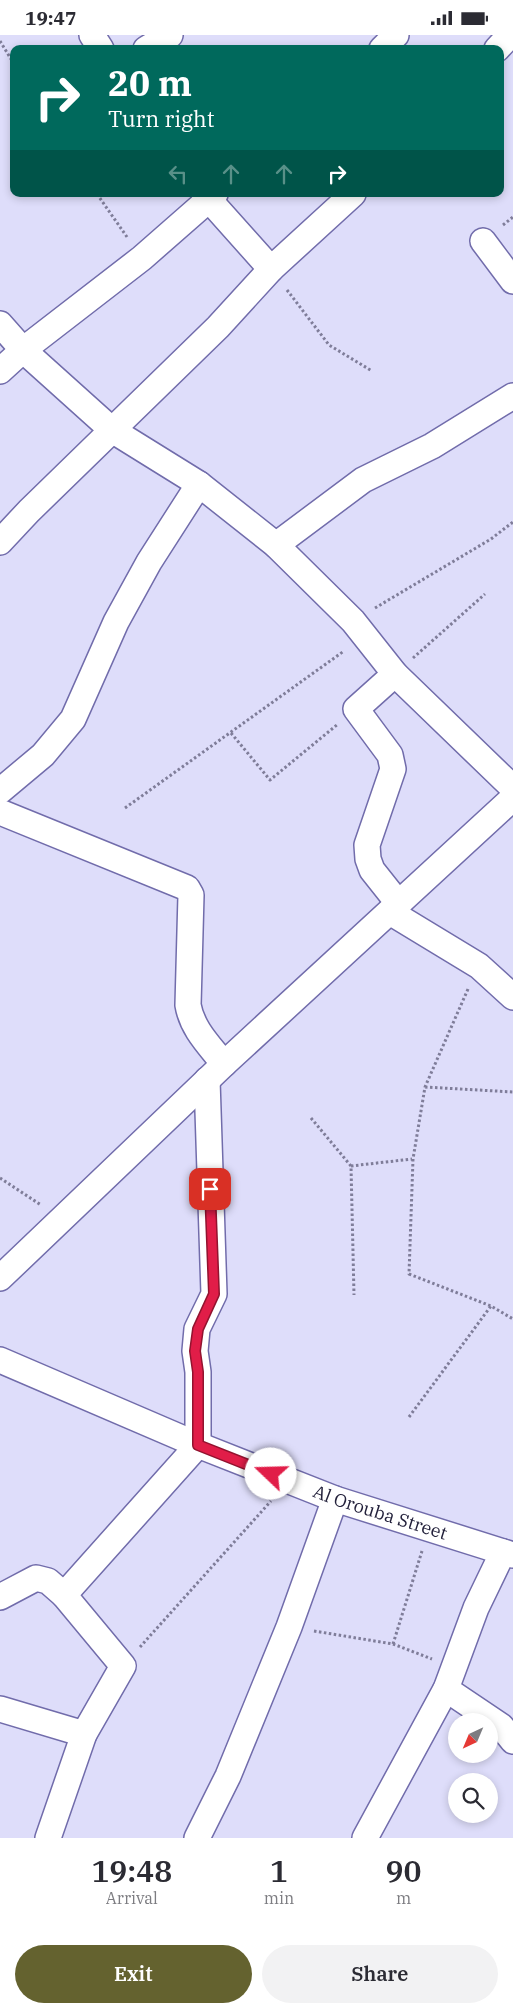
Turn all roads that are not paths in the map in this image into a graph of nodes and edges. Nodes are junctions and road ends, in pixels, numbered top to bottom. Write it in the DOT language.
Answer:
graph roads {
  1 [pos="170,35"];
  2 [pos="396,35"];
  3 [pos="510,35"];
  4 [pos="153,45"];
  5 [pos="386,45"];
  6 [pos="501,45"];
  7 [pos="208,197"];
  8 [pos="210,197"];
  9 [pos="350,197"];
  10 [pos="483,241"];
  11 [pos="271,269"];
  12 [pos="513,281"];
  13 [pos="0,324"];
  14 [pos="23,350"];
  15 [pos="0,371"];
  16 [pos="513,396"];
  17 [pos="112,430"];
  18 [pos="199,484"];
  19 [pos="0,542"];
  20 [pos="276,545"];
  21 [pos="395,674"];
  22 [pos="3,783"];
  23 [pos="513,788"];
  24 [pos="513,799"];
  25 [pos="0,812"];
  26 [pos="395,908"];
  27 [pos="513,997"];
  28 [pos="215,1072"];
  29 [pos="0,1278"];
  30 [pos="0,1360"];
  31 [pos="198,1445"];
  32 [pos="335,1499"];
  33 [pos="508,1553"];
  34 [pos="64,1595"];
  35 [pos="0,1597"];
  36 [pos="450,1679"];
  37 [pos="0,1709"];
  38 [pos="509,1727"];
  39 [pos="84,1734"];
  40 [pos="48,1838"];
  41 [pos="197,1838"];
  42 [pos="365,1838"];
  1 -- 4 [label="street"];
  2 -- 5 [label="street"];
  3 -- 6 [label="street"];
  7 -- 14 [label="street"];
  8 -- 11 [label="street"];
  9 -- 11 [label="street"];
  10 -- 12 [label="street"];
  11 -- 17 [label="street"];
  13 -- 14 [label="street"];
  14 -- 15 [label="street"];
  14 -- 17 [label="street"];
  16 -- 20 [label="street"];
  17 -- 18 [label="street"];
  17 -- 19 [label="street"];
  18 -- 20 [label="street"];
  18 -- 22 [label="street"];
  20 -- 21 [label="street"];
  21 -- 23 [label="street"];
  21 -- 26 [label="street"];
  24 -- 26 [label="street"];
  25 -- 28 [label="street"];
  26 -- 27 [label="street"];
  26 -- 28 [label="street"];
  28 -- 29 [label="street"];
  28 -- 31 [label="street"];
  30 -- 31 [label="street, Al Orouba Street"];
  31 -- 32 [label="street, Al Orouba Street"];
  31 -- 34 [label="street"];
  32 -- 33 [label="street, Al Orouba Street"];
  32 -- 41 [label="street"];
  33 -- 36 [label="street"];
  34 -- 35 [label="street"];
  34 -- 39 [label="street"];
  36 -- 38 [label="street"];
  36 -- 42 [label="street"];
  37 -- 39 [label="street"];
  39 -- 40 [label="street"];
}
